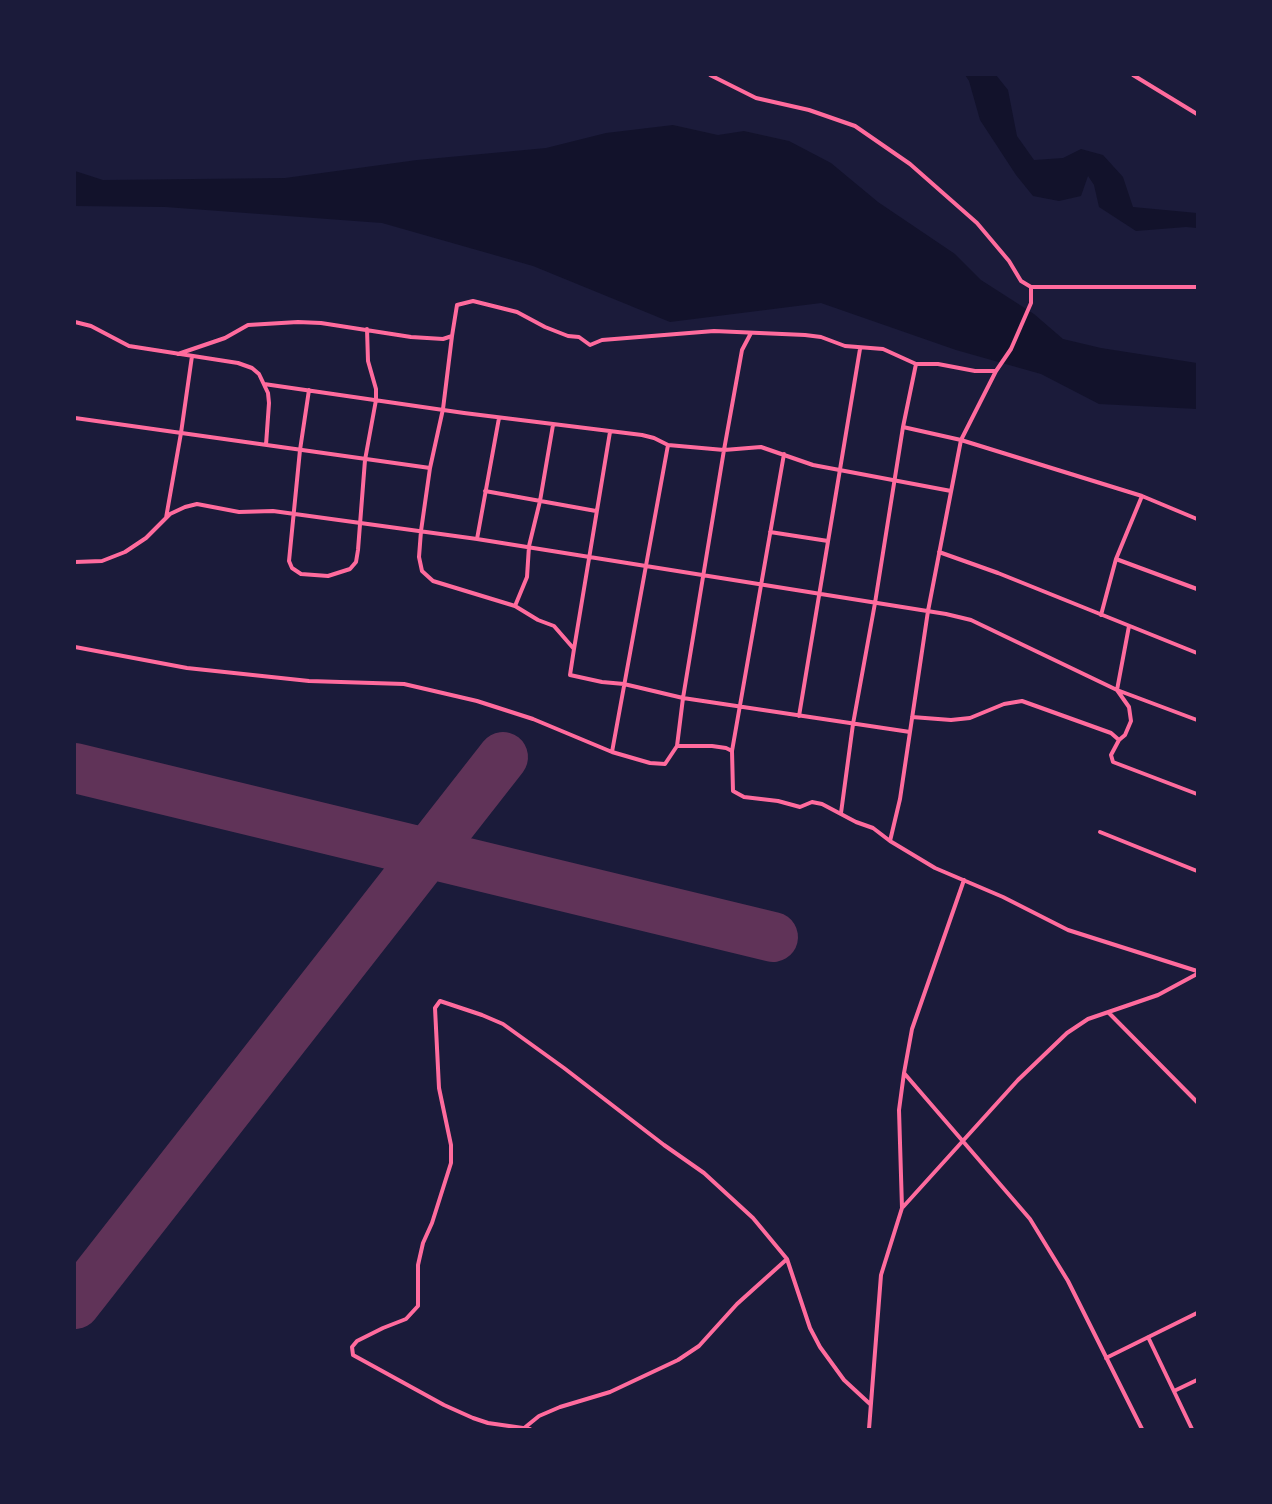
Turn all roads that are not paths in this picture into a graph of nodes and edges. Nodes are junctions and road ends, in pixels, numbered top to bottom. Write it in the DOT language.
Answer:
graph roads {
  1 [pos="710,75"];
  2 [pos="1133,75"];
  3 [pos="1197,114"];
  4 [pos="1032,287"];
  5 [pos="1197,287"];
  6 [pos="75,322"];
  7 [pos="367,329"];
  8 [pos="751,333"];
  9 [pos="452,336"];
  10 [pos="860,349"];
  11 [pos="178,354"];
  12 [pos="192,356"];
  13 [pos="916,364"];
  14 [pos="996,371"];
  15 [pos="264,384"];
  16 [pos="309,390"];
  17 [pos="376,400"];
  18 [pos="443,409"];
  19 [pos="75,418"];
  20 [pos="499,418"];
  21 [pos="553,425"];
  22 [pos="903,427"];
  23 [pos="610,432"];
  24 [pos="181,433"];
  25 [pos="961,440"];
  26 [pos="266,445"];
  27 [pos="668,445"];
  28 [pos="300,450"];
  29 [pos="724,450"];
  30 [pos="784,454"];
  31 [pos="365,460"];
  32 [pos="430,468"];
  33 [pos="839,471"];
  34 [pos="895,480"];
  35 [pos="485,491"];
  36 [pos="951,491"];
  37 [pos="1142,496"];
  38 [pos="540,501"];
  39 [pos="596,511"];
  40 [pos="293,514"];
  41 [pos="165,519"];
  42 [pos="1197,519"];
  43 [pos="360,523"];
  44 [pos="421,531"];
  45 [pos="770,532"];
  46 [pos="477,539"];
  47 [pos="828,541"];
  48 [pos="529,546"];
  49 [pos="939,552"];
  50 [pos="588,556"];
  51 [pos="1116,559"];
  52 [pos="75,562"];
  53 [pos="647,566"];
  54 [pos="704,576"];
  55 [pos="761,585"];
  56 [pos="1197,589"];
  57 [pos="820,594"];
  58 [pos="875,603"];
  59 [pos="515,606"];
  60 [pos="928,611"];
  61 [pos="1101,615"];
  62 [pos="1129,626"];
  63 [pos="75,647"];
  64 [pos="574,649"];
  65 [pos="1197,653"];
  66 [pos="624,684"];
  67 [pos="1117,690"];
  68 [pos="683,698"];
  69 [pos="741,706"];
  70 [pos="799,716"];
  71 [pos="912,717"];
  72 [pos="1197,720"];
  73 [pos="852,724"];
  74 [pos="910,732"];
  75 [pos="1119,740"];
  76 [pos="677,746"];
  77 [pos="732,751"];
  78 [pos="612,752"];
  79 [pos="1197,794"];
  80 [pos="841,813"];
  81 [pos="1100,832"];
  82 [pos="890,841"];
  83 [pos="1197,871"];
  84 [pos="964,880"];
  85 [pos="1197,972"];
  86 [pos="1108,1012"];
  87 [pos="904,1072"];
  88 [pos="1197,1102"];
  89 [pos="963,1139"];
  90 [pos="902,1208"];
  91 [pos="787,1259"];
  92 [pos="1197,1313"];
  93 [pos="1148,1337"];
  94 [pos="1106,1358"];
  95 [pos="1197,1380"];
  96 [pos="1174,1391"];
  97 [pos="870,1404"];
  98 [pos="526,1429"];
  99 [pos="869,1429"];
  100 [pos="1142,1429"];
  101 [pos="1192,1429"];
  1 -- 4 [label="street"];
  2 -- 3 [label="street"];
  4 -- 5 [label="street"];
  4 -- 14 [label="street"];
  6 -- 11 [label="street"];
  7 -- 9 [label="street"];
  7 -- 11 [label="street"];
  7 -- 17 [label="street"];
  8 -- 9 [label="street"];
  8 -- 10 [label="street"];
  8 -- 29 [label="street"];
  9 -- 18 [label="street"];
  10 -- 13 [label="street"];
  10 -- 33 [label="street"];
  11 -- 12 [label="street"];
  12 -- 15 [label="street"];
  12 -- 24 [label="street"];
  13 -- 14 [label="street"];
  13 -- 22 [label="street"];
  14 -- 25 [label="street"];
  15 -- 16 [label="street"];
  15 -- 26 [label="street"];
  16 -- 17 [label="street"];
  16 -- 28 [label="street"];
  17 -- 18 [label="street"];
  17 -- 31 [label="street"];
  18 -- 20 [label="street"];
  18 -- 32 [label="street"];
  19 -- 24 [label="street"];
  20 -- 21 [label="street"];
  20 -- 35 [label="street"];
  21 -- 23 [label="street"];
  21 -- 38 [label="street"];
  22 -- 25 [label="street"];
  22 -- 34 [label="street"];
  23 -- 27 [label="street"];
  23 -- 39 [label="street"];
  24 -- 26 [label="street"];
  24 -- 41 [label="street"];
  25 -- 36 [label="street"];
  25 -- 37 [label="street"];
  26 -- 28 [label="street"];
  27 -- 29 [label="street"];
  27 -- 53 [label="street"];
  28 -- 31 [label="street"];
  28 -- 40 [label="street"];
  29 -- 30 [label="street"];
  29 -- 54 [label="street"];
  30 -- 33 [label="street"];
  30 -- 45 [label="street"];
  31 -- 32 [label="street"];
  31 -- 43 [label="street"];
  32 -- 44 [label="street"];
  33 -- 34 [label="street"];
  33 -- 47 [label="street"];
  34 -- 36 [label="street"];
  34 -- 58 [label="street"];
  35 -- 38 [label="street"];
  35 -- 46 [label="street"];
  36 -- 49 [label="street"];
  37 -- 42 [label="street"];
  37 -- 51 [label="street"];
  38 -- 39 [label="street"];
  38 -- 48 [label="street"];
  39 -- 50 [label="street"];
  40 -- 41 [label="street"];
  40 -- 43 [label="street"];
  40 -- 43 [label="street"];
  41 -- 52 [label="street"];
  43 -- 44 [label="street"];
  44 -- 46 [label="street"];
  44 -- 59 [label="street"];
  45 -- 47 [label="street"];
  45 -- 55 [label="street"];
  46 -- 48 [label="street"];
  47 -- 57 [label="street"];
  48 -- 50 [label="street"];
  48 -- 59 [label="street"];
  49 -- 60 [label="street"];
  49 -- 61 [label="street"];
  50 -- 53 [label="street"];
  50 -- 64 [label="street"];
  51 -- 56 [label="street"];
  51 -- 61 [label="street"];
  53 -- 54 [label="street"];
  53 -- 66 [label="street"];
  54 -- 55 [label="street"];
  54 -- 68 [label="street"];
  55 -- 57 [label="street"];
  55 -- 69 [label="street"];
  57 -- 58 [label="street"];
  57 -- 70 [label="street"];
  58 -- 60 [label="street"];
  58 -- 73 [label="street"];
  59 -- 64 [label="street"];
  60 -- 67 [label="street"];
  60 -- 71 [label="street"];
  61 -- 62 [label="street"];
  62 -- 65 [label="street"];
  62 -- 67 [label="street"];
  63 -- 78 [label="street"];
  64 -- 66 [label="street"];
  66 -- 68 [label="street"];
  66 -- 78 [label="street"];
  67 -- 72 [label="street"];
  67 -- 75 [label="street"];
  68 -- 69 [label="street"];
  68 -- 76 [label="street"];
  69 -- 70 [label="street"];
  69 -- 77 [label="street"];
  70 -- 73 [label="street"];
  71 -- 74 [label="street"];
  71 -- 75 [label="street"];
  73 -- 74 [label="street"];
  73 -- 80 [label="street"];
  74 -- 82 [label="street"];
  75 -- 79 [label="street"];
  76 -- 77 [label="street"];
  76 -- 78 [label="street"];
  77 -- 80 [label="street"];
  80 -- 82 [label="street"];
  81 -- 83 [label="street"];
  82 -- 84 [label="street"];
  84 -- 85 [label="street"];
  84 -- 87 [label="street"];
  85 -- 86 [label="street"];
  86 -- 88 [label="street"];
  86 -- 89 [label="street"];
  87 -- 89 [label="street"];
  87 -- 90 [label="street"];
  89 -- 90 [label="street"];
  89 -- 94 [label="street"];
  90 -- 97 [label="street"];
  91 -- 97 [label="street"];
  91 -- 98 [label="street"];
  91 -- 98 [label="street"];
  92 -- 93 [label="street"];
  93 -- 94 [label="street"];
  93 -- 96 [label="street"];
  94 -- 100 [label="street"];
  95 -- 96 [label="street"];
  96 -- 101 [label="street"];
  97 -- 99 [label="street"];
}
